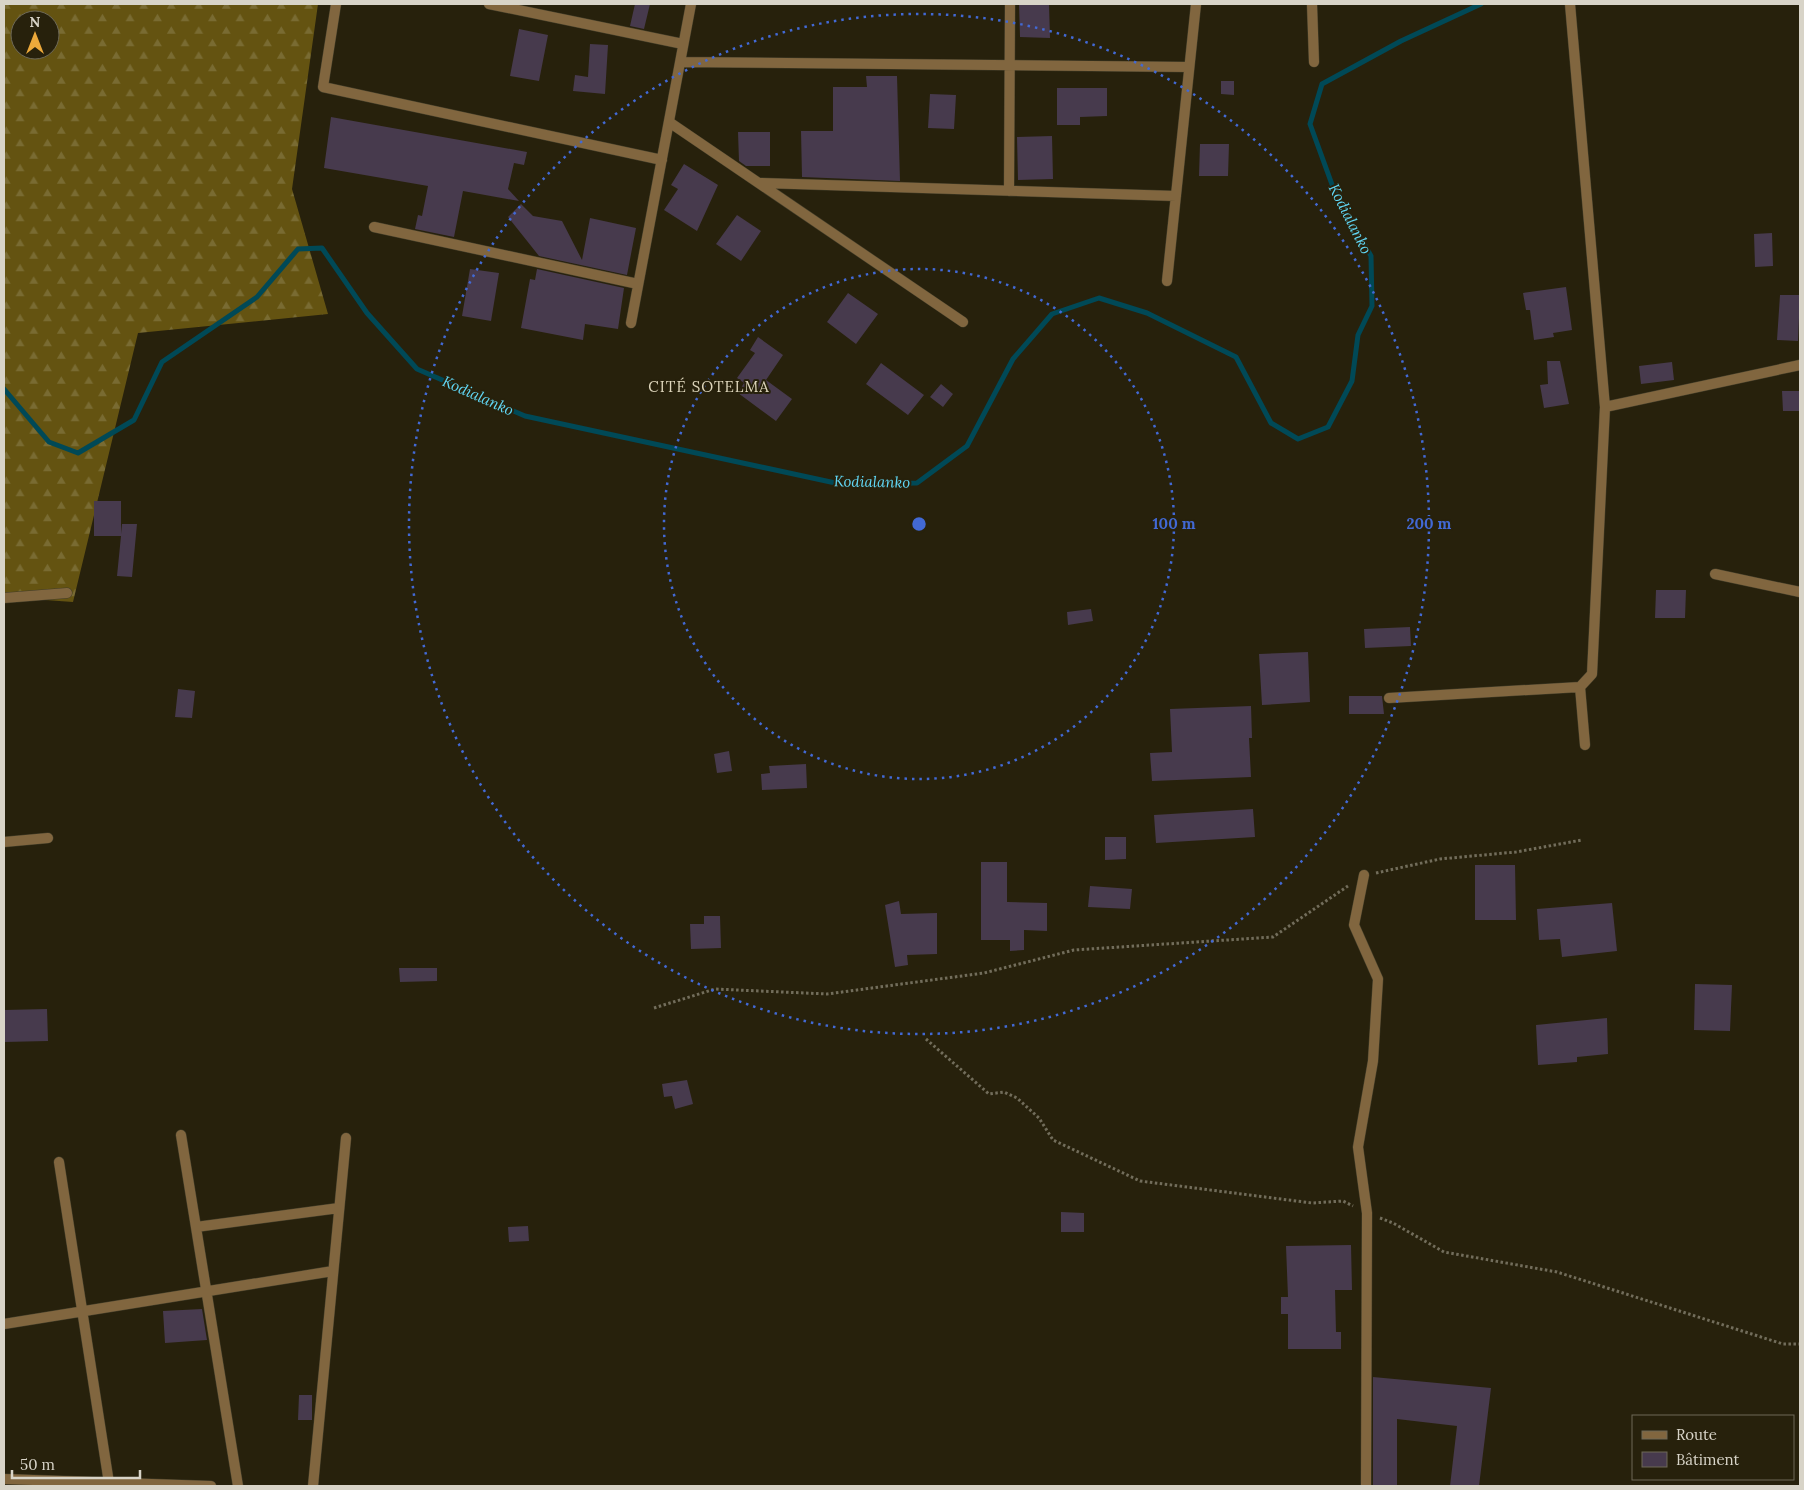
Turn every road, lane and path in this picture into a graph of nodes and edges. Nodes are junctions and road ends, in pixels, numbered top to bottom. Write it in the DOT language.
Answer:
graph roads {
  1 [pos="336,4"];
  2 [pos="489,4"];
  3 [pos="691,4"];
  4 [pos="1010,4"];
  5 [pos="1196,4"];
  6 [pos="1312,4"];
  7 [pos="1570,4"];
  8 [pos="683,44"];
  9 [pos="680,62"];
  10 [pos="1314,62"];
  11 [pos="1009,66"];
  12 [pos="1189,67"];
  13 [pos="669,122"];
  14 [pos="662,160"];
  15 [pos="760,183"];
  16 [pos="1009,191"];
  17 [pos="1176,196"];
  18 [pos="374,227"];
  19 [pos="1167,281"];
  20 [pos="638,284"];
  21 [pos="963,322"];
  22 [pos="631,323"];
  23 [pos="1800,365"];
  24 [pos="1605,407"];
  25 [pos="1715,574"];
  26 [pos="1800,592"];
  27 [pos="67,593"];
  28 [pos="4,598"];
  29 [pos="1580,687"];
  30 [pos="1389,698"];
  31 [pos="1585,745"];
  32 [pos="48,838"];
  33 [pos="1582,840"];
  34 [pos="4,842"];
  35 [pos="1364,875"];
  36 [pos="654,1008"];
  37 [pos="926,1039"];
  38 [pos="181,1134"];
  39 [pos="346,1138"];
  40 [pos="59,1162"];
  41 [pos="339,1208"];
  42 [pos="1367,1213"];
  43 [pos="196,1227"];
  44 [pos="333,1271"];
  45 [pos="206,1292"];
  46 [pos="82,1311"];
  47 [pos="4,1324"];
  48 [pos="1800,1344"];
  49 [pos="4,1479"];
  50 [pos="109,1483"];
  51 [pos="211,1486"];
  52 [pos="238,1486"];
  53 [pos="313,1486"];
  54 [pos="1366,1486"];
  1 -- 14 [label="street"];
  2 -- 8 [label="street"];
  3 -- 8 [label="street"];
  4 -- 11 [label="street"];
  5 -- 12 [label="street"];
  6 -- 10 [label="street"];
  7 -- 24 [label="street"];
  8 -- 9 [label="street"];
  9 -- 11 [label="street"];
  9 -- 13 [label="street"];
  11 -- 12 [label="street"];
  11 -- 16 [label="street"];
  12 -- 17 [label="street"];
  13 -- 14 [label="street"];
  13 -- 15 [label="street"];
  14 -- 20 [label="street"];
  15 -- 16 [label="street"];
  15 -- 21 [label="street"];
  16 -- 17 [label="street"];
  17 -- 19 [label="street"];
  18 -- 20 [label="street"];
  20 -- 22 [label="street"];
  23 -- 24 [label="street"];
  24 -- 29 [label="street"];
  25 -- 26 [label="street"];
  27 -- 28 [label="street"];
  29 -- 30 [label="street"];
  29 -- 31 [label="street"];
  32 -- 34 [label="street"];
  33 -- 35 [label="path"];
  35 -- 36 [label="path"];
  35 -- 42 [label="street"];
  37 -- 42 [label="path"];
  38 -- 43 [label="street"];
  39 -- 41 [label="street"];
  40 -- 46 [label="street"];
  41 -- 43 [label="street"];
  41 -- 44 [label="street"];
  42 -- 48 [label="path"];
  42 -- 54 [label="street"];
  43 -- 45 [label="street"];
  44 -- 45 [label="street"];
  44 -- 53 [label="street"];
  45 -- 46 [label="street"];
  45 -- 52 [label="street"];
  46 -- 47 [label="street"];
  46 -- 50 [label="street"];
  49 -- 50 [label="street"];
  50 -- 51 [label="street"];
}
